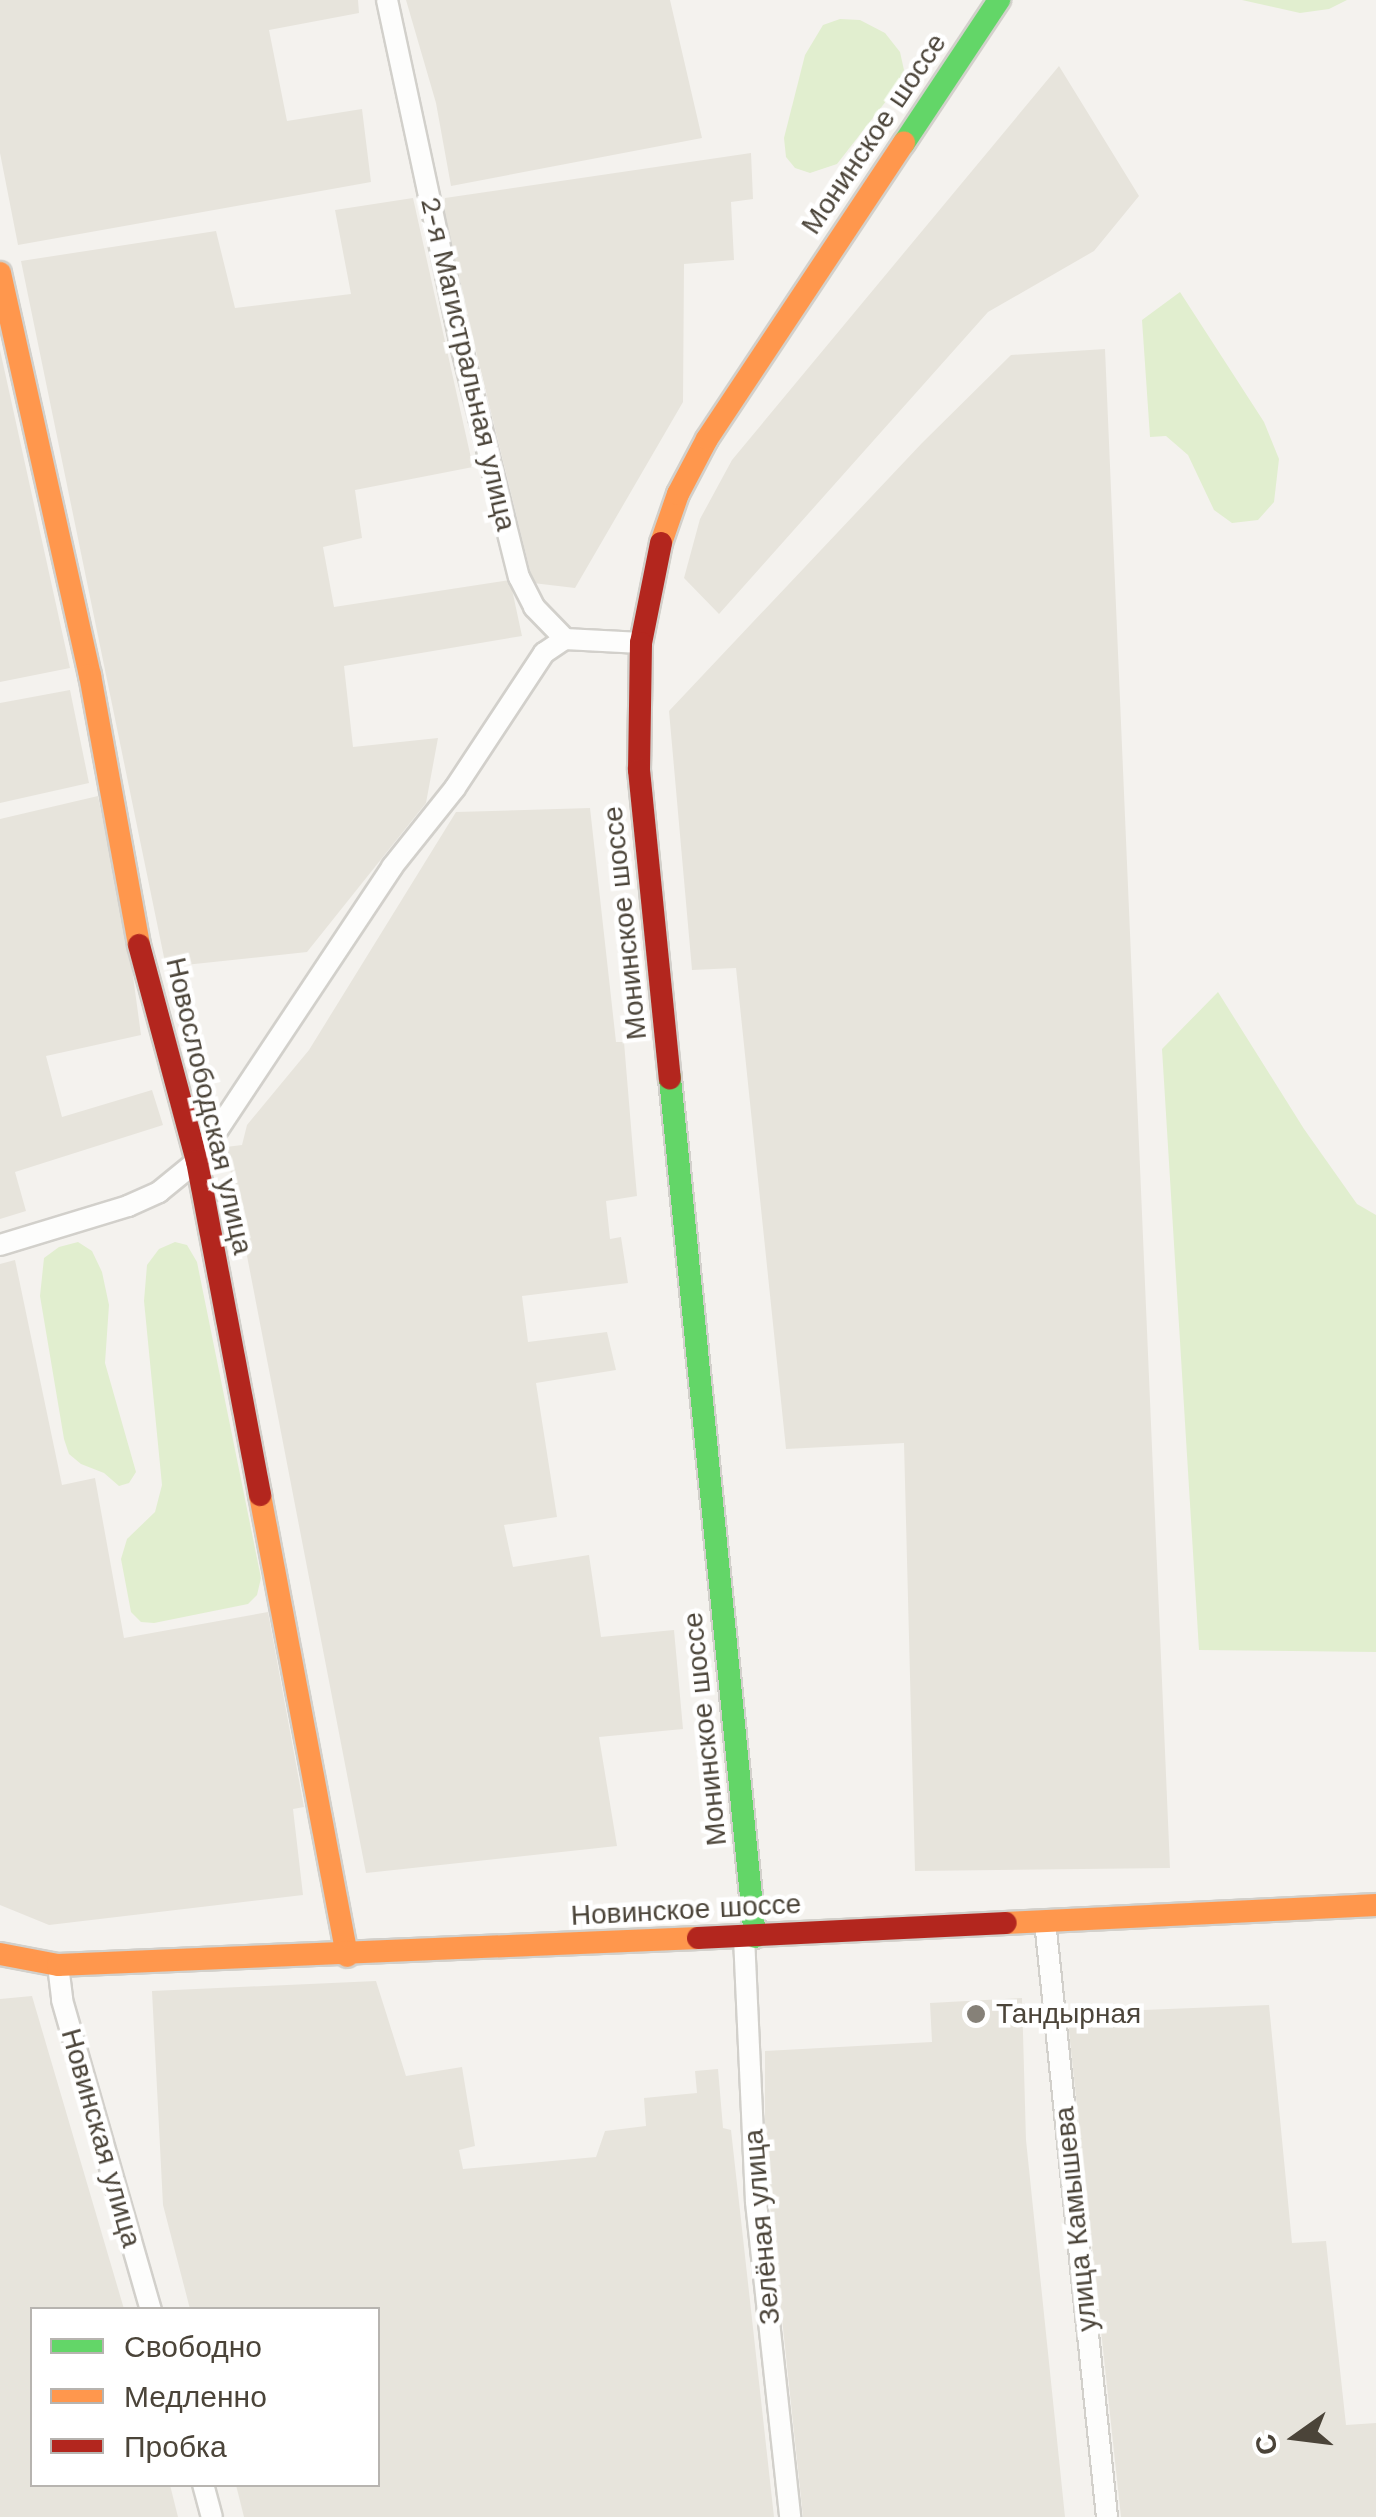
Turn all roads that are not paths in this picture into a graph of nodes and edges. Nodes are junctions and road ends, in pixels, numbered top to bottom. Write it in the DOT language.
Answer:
graph roads {
  1 [pos="387,0"];
  2 [pos="999,0"];
  3 [pos="0,273"];
  4 [pos="565,639"];
  5 [pos="641,643"];
  6 [pos="196,1162"];
  7 [pos="0,1245"];
  8 [pos="1376,1904"];
  9 [pos="1045,1920"];
  10 [pos="750,1937"];
  11 [pos="0,1954"];
  12 [pos="347,1956"];
  13 [pos="58,1965"];
  14 [pos="150,2307"];
  15 [pos="203,2487"];
  16 [pos="212,2517"];
  17 [pos="790,2517"];
  18 [pos="1107,2517"];
  1 -- 4 [label="street, 2-я Магистральная улица"];
  2 -- 5 [label="main road, Монинское шоссе"];
  3 -- 6 [label="main road, Новослободская улица"];
  4 -- 5 [label="street"];
  4 -- 6 [label="street"];
  5 -- 10 [label="main road, Монинское шоссе"];
  6 -- 7 [label="street"];
  6 -- 12 [label="main road, Новослободская улица"];
  8 -- 9 [label="main road, Новинское шоссе"];
  9 -- 10 [label="main road, Новинское шоссе"];
  9 -- 18 [label="street, улица Камышева"];
  10 -- 12 [label="main road, Новинское шоссе"];
  10 -- 17 [label="street, Зелёная улица"];
  11 -- 13 [label="main road, Новинское шоссе"];
  12 -- 13 [label="main road, Новинское шоссе"];
  13 -- 14 [label="street, Новинская улица"];
  15 -- 16 [label="street"];
}
